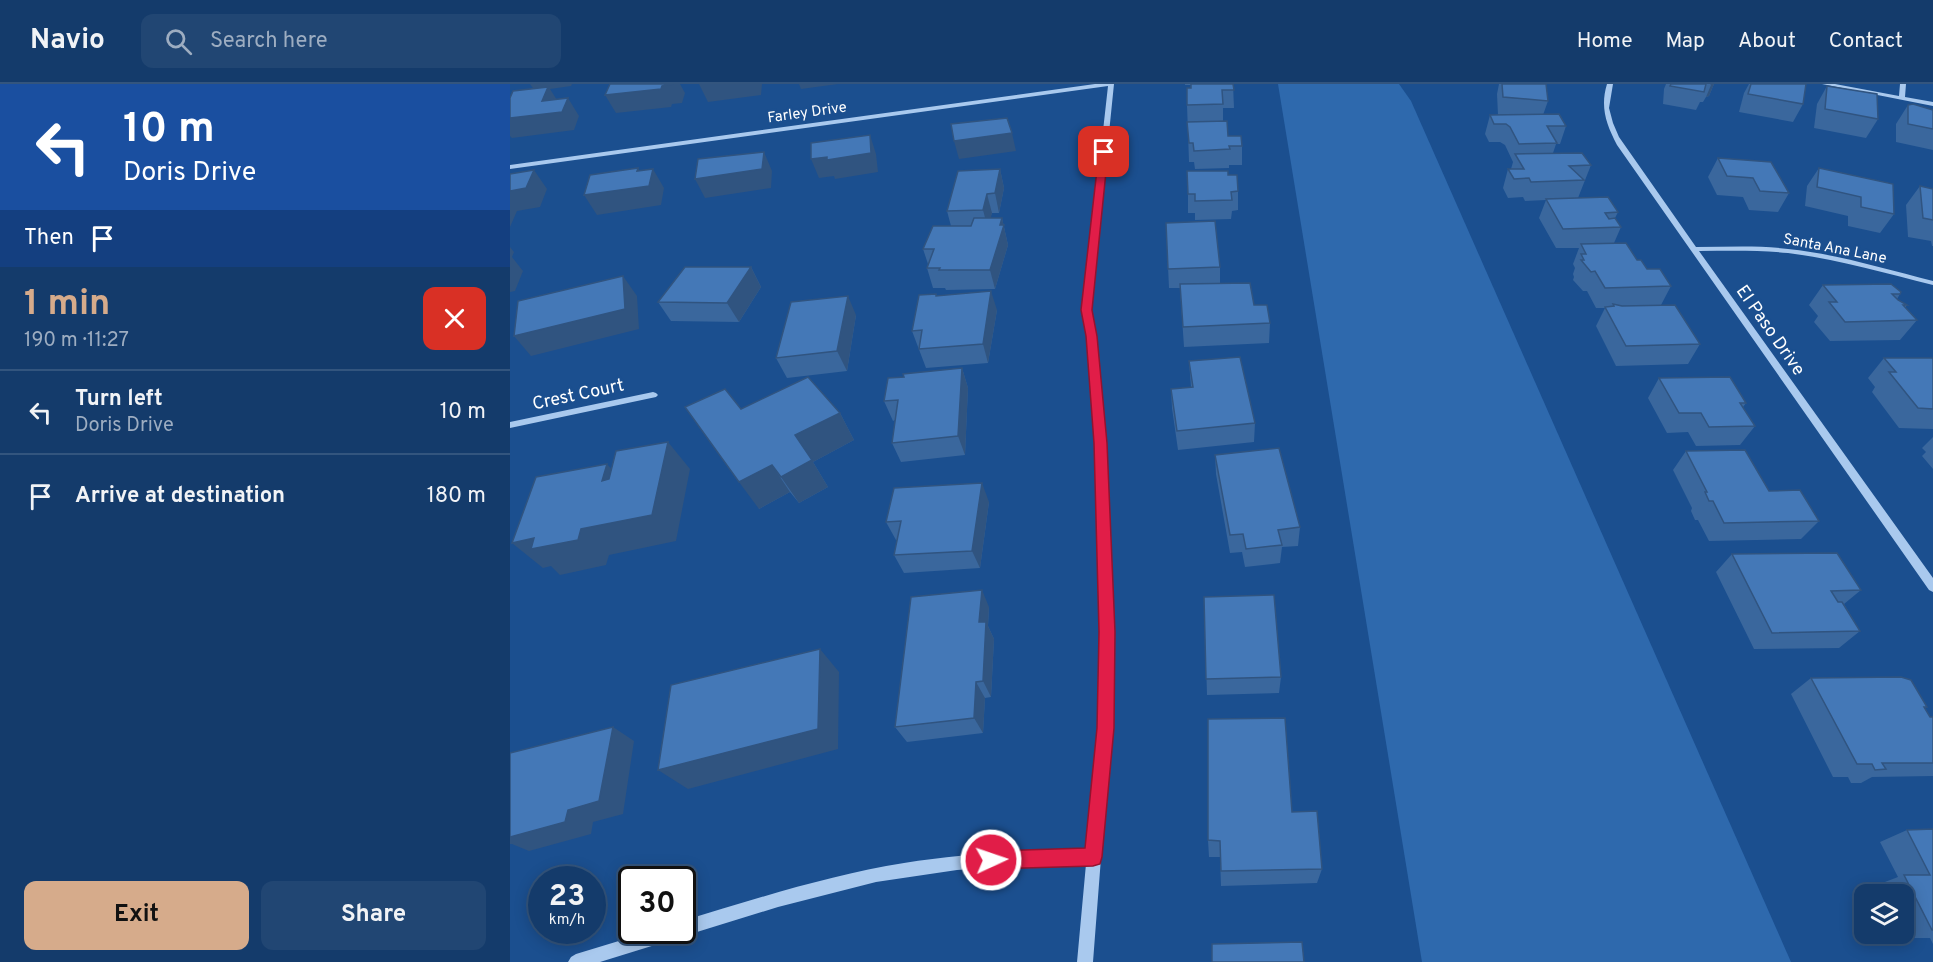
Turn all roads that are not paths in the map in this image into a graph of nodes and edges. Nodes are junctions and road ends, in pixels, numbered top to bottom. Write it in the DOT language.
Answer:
graph roads {
  1 [pos="1109,84"];
  2 [pos="1610,84"];
  3 [pos="1825,84"];
  4 [pos="1903,84"];
  5 [pos="1902,99"];
  6 [pos="1933,104"];
  7 [pos="510,167"];
  8 [pos="1694,249"];
  9 [pos="1933,283"];
  10 [pos="653,395"];
  11 [pos="510,425"];
  12 [pos="1933,587"];
  13 [pos="1093,857"];
  14 [pos="696,924"];
  15 [pos="633,944"];
  16 [pos="576,962"];
  17 [pos="1085,962"];
  1 -- 7 [label="street, Farley Drive"];
  1 -- 13 [label="street"];
  2 -- 8 [label="street, El Paso Drive"];
  3 -- 5 [label="street"];
  4 -- 5 [label="street"];
  5 -- 6 [label="street"];
  8 -- 9 [label="street, Santa Ana Lane"];
  8 -- 12 [label="street, El Paso Drive"];
  10 -- 11 [label="street, Crest Court"];
  13 -- 14 [label="street"];
  13 -- 17 [label="street"];
  15 -- 16 [label="street"];
}
